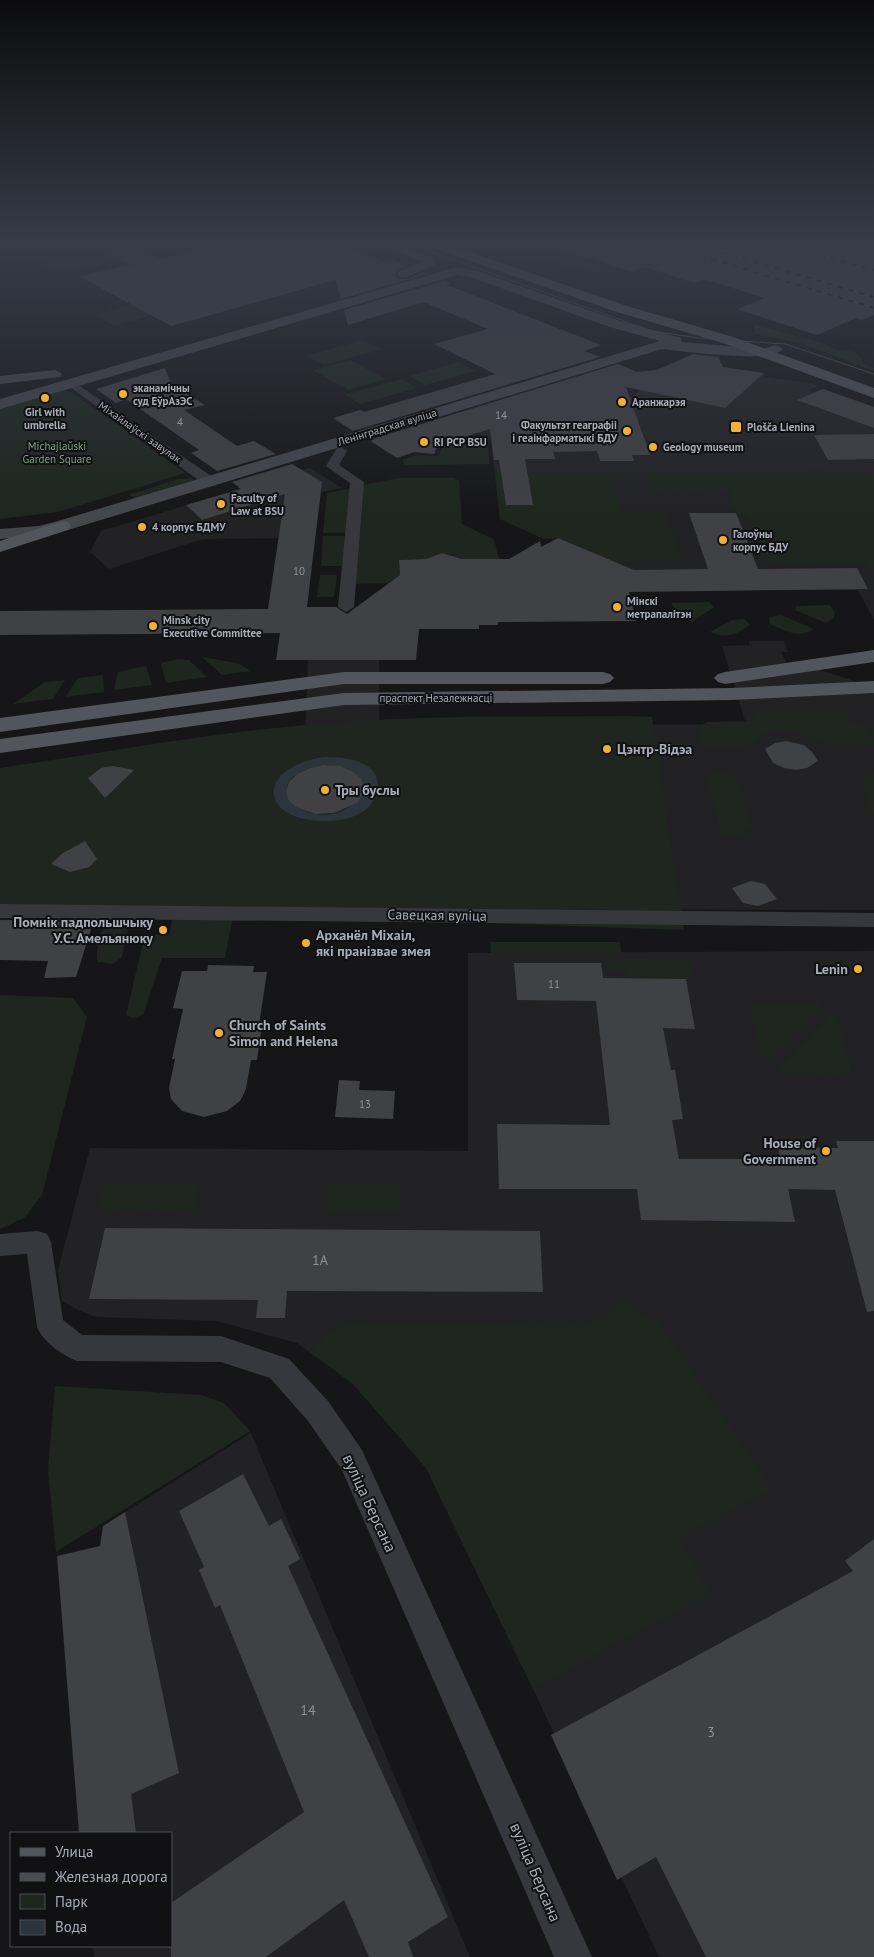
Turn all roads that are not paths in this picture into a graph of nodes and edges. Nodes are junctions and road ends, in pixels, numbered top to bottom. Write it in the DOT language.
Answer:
graph roads {
  1 [pos="199,334"];
  2 [pos="237,334"];
  3 [pos="617,334"];
  4 [pos="645,334"];
  5 [pos="647,334"];
  6 [pos="712,334"];
  7 [pos="733,334"];
  8 [pos="744,350"];
  9 [pos="770,351"];
  10 [pos="635,354"];
  11 [pos="0,380"];
  12 [pos="71,383"];
  13 [pos="874,384"];
  14 [pos="0,387"];
  15 [pos="874,394"];
  16 [pos="0,404"];
  17 [pos="341,451"];
  18 [pos="209,481"];
  19 [pos="62,526"];
  20 [pos="0,534"];
  21 [pos="0,547"];
  22 [pos="346,607"];
  23 [pos="874,656"];
  24 [pos="874,674"];
  25 [pos="728,686"];
  26 [pos="874,687"];
  27 [pos="874,699"];
  28 [pos="0,725"];
  29 [pos="0,746"];
  30 [pos="0,911"];
  31 [pos="874,920"];
  32 [pos="0,1245"];
  33 [pos="573,1957"];
  1 -- 11 [label="street"];
  2 -- 12 [label="street"];
  3 -- 10 [label="street"];
  4 -- 10 [label="street"];
  5 -- 8 [label="street"];
  6 -- 9 [label="main road"];
  7 -- 9 [label="main road"];
  8 -- 9 [label="street, Ленінградская вуліца"];
  8 -- 10 [label="street, Ленінградская вуліца"];
  9 -- 13 [label="main road"];
  9 -- 15 [label="main road"];
  10 -- 18 [label="street, Ленінградская вуліца"];
  12 -- 14 [label="street"];
  12 -- 16 [label="street"];
  12 -- 18 [label="street, Міхайлаўскі завулак"];
  17 -- 22 [label="street"];
  18 -- 19 [label="street, Ленінградская вуліца"];
  19 -- 20 [label="street, Ленінградская вуліца"];
  19 -- 21 [label="main road"];
  23 -- 25 [label="main road"];
  24 -- 25 [label="main road, праспект Незалежнасці"];
  25 -- 26 [label="main road, праспект Незалежнасці"];
  25 -- 27 [label="main road"];
  25 -- 28 [label="main road, праспект Незалежнасці"];
  25 -- 29 [label="main road, праспект Незалежнасці"];
  30 -- 31 [label="street, Савецкая вуліца"];
  32 -- 33 [label="street, вуліца Берсана"];
}
